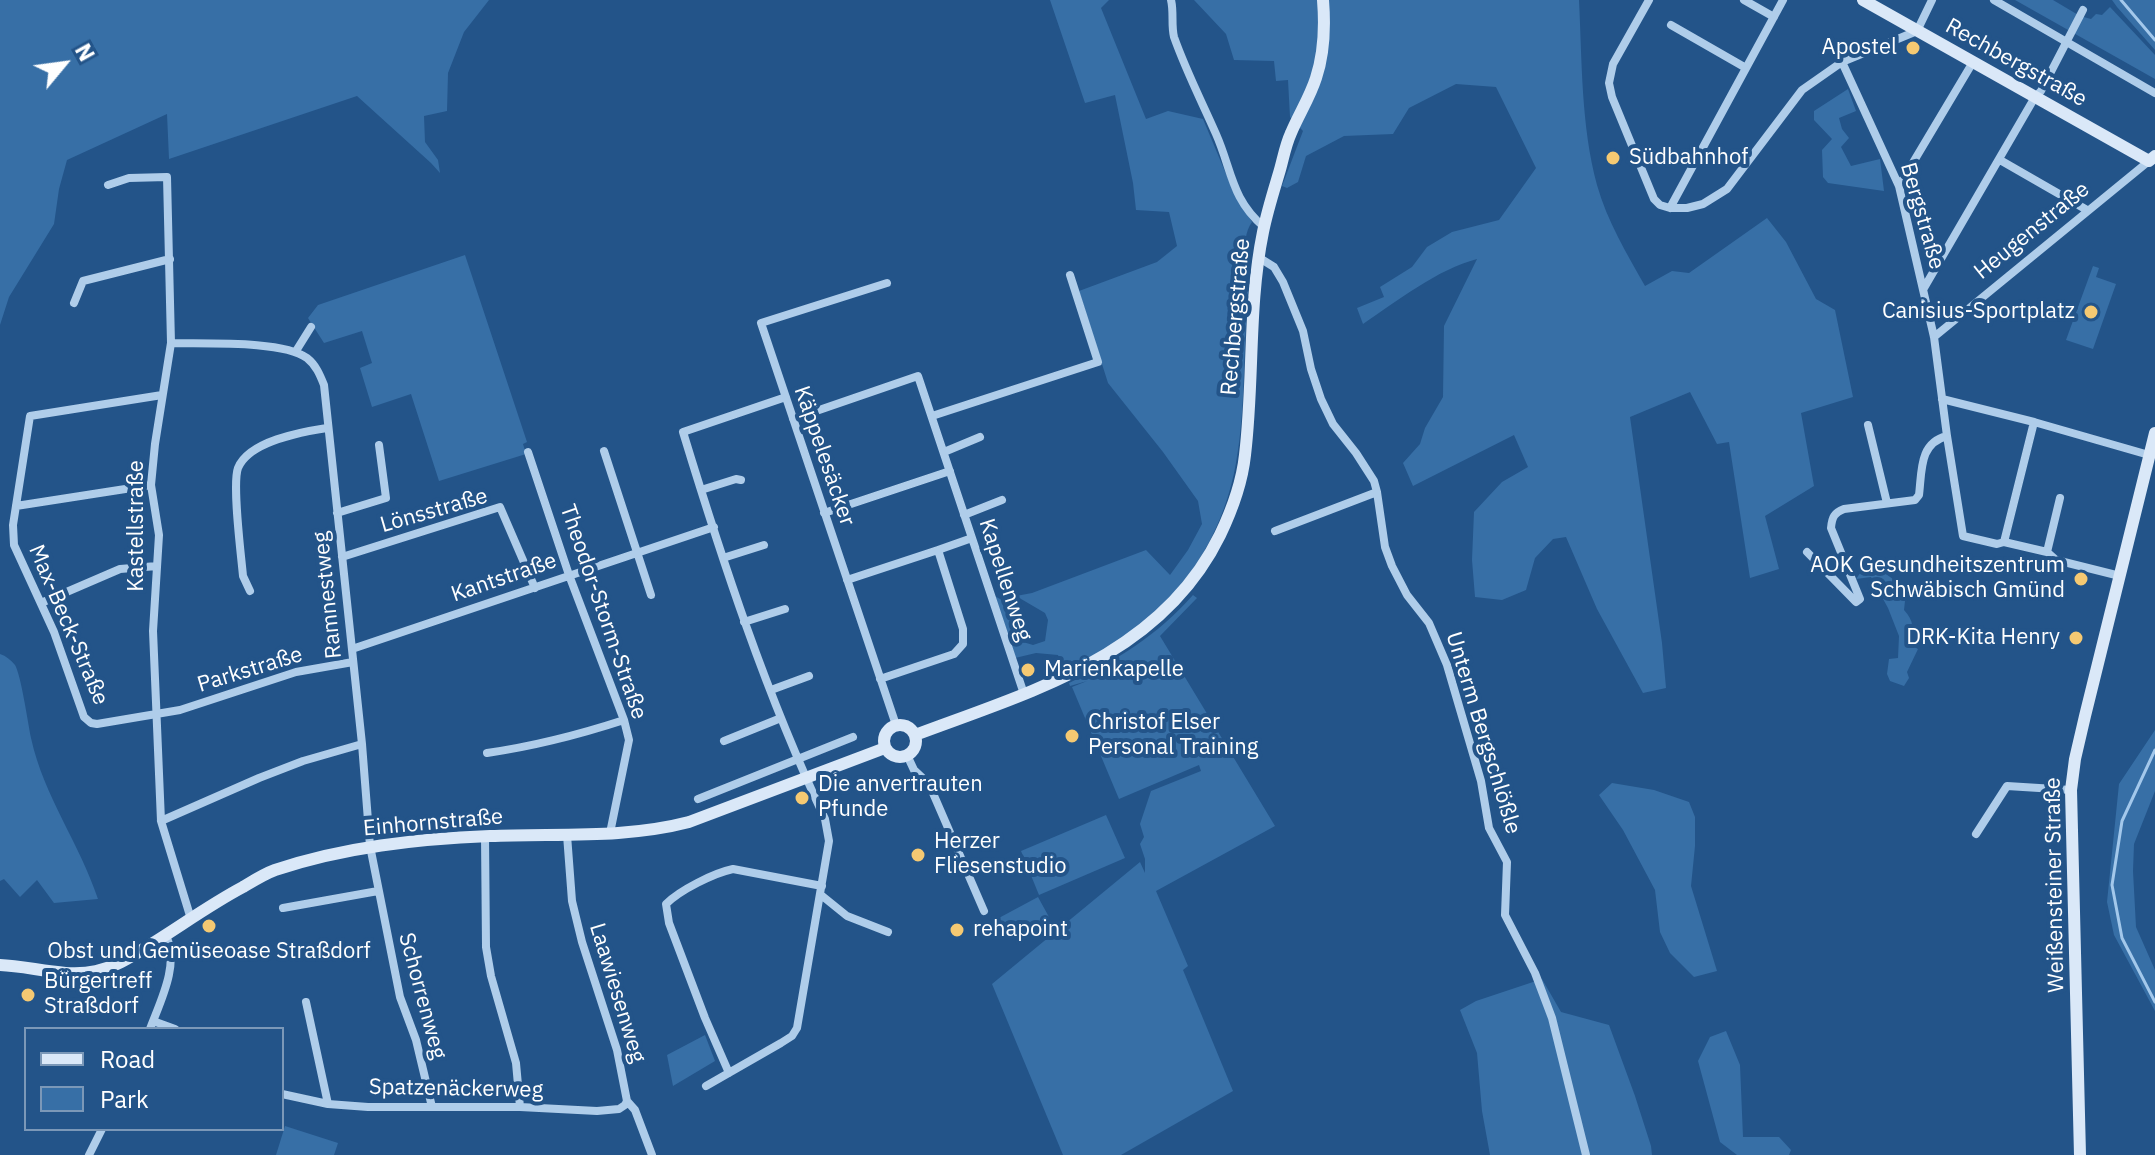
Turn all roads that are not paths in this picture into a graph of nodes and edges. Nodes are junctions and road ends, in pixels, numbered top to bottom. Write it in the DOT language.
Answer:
graph roads {
  1 [pos="1171,0"];
  2 [pos="1323,0"];
  3 [pos="1649,0"];
  4 [pos="1744,0"];
  5 [pos="1783,0"];
  6 [pos="1863,0"];
  7 [pos="1932,0"];
  8 [pos="1994,0"];
  9 [pos="2083,10"];
  10 [pos="1774,17"];
  11 [pos="1671,25"];
  12 [pos="1917,31"];
  13 [pos="2067,42"];
  14 [pos="1842,62"];
  15 [pos="1973,62"];
  16 [pos="1746,68"];
  17 [pos="2155,93"];
  18 [pos="2035,97"];
  19 [pos="2000,160"];
  20 [pos="2149,161"];
  21 [pos="108,185"];
  22 [pos="1899,186"];
  23 [pos="1670,208"];
  24 [pos="2087,210"];
  25 [pos="1264,227"];
  26 [pos="1258,257"];
  27 [pos="170,259"];
  28 [pos="1070,275"];
  29 [pos="887,283"];
  30 [pos="1924,288"];
  31 [pos="74,303"];
  32 [pos="311,327"];
  33 [pos="1934,337"];
  34 [pos="171,343"];
  35 [pos="296,351"];
  36 [pos="162,395"];
  37 [pos="786,397"];
  38 [pos="1942,399"];
  39 [pos="932,416"];
  40 [pos="793,419"];
  41 [pos="2034,422"];
  42 [pos="1868,425"];
  43 [pos="327,428"];
  44 [pos="2155,433"];
  45 [pos="1947,436"];
  46 [pos="980,437"];
  47 [pos="379,445"];
  48 [pos="604,451"];
  49 [pos="528,452"];
  50 [pos="944,452"];
  51 [pos="2149,455"];
  52 [pos="950,471"];
  53 [pos="741,480"];
  54 [pos="151,485"];
  55 [pos="701,490"];
  56 [pos="1377,492"];
  57 [pos="2060,498"];
  58 [pos="1002,500"];
  59 [pos="1887,503"];
  60 [pos="16,506"];
  61 [pos="337,513"];
  62 [pos="824,513"];
  63 [pos="964,515"];
  64 [pos="714,527"];
  65 [pos="1275,531"];
  66 [pos="972,538"];
  67 [pos="2004,542"];
  68 [pos="764,545"];
  69 [pos="938,550"];
  70 [pos="1807,552"];
  71 [pos="2047,552"];
  72 [pos="637,553"];
  73 [pos="342,557"];
  74 [pos="723,558"];
  75 [pos="157,566"];
  76 [pos="569,575"];
  77 [pos="2120,576"];
  78 [pos="847,580"];
  79 [pos="535,588"];
  80 [pos="250,591"];
  81 [pos="651,595"];
  82 [pos="41,603"];
  83 [pos="785,609"];
  84 [pos="744,622"];
  85 [pos="352,649"];
  86 [pos="353,662"];
  87 [pos="809,676"];
  88 [pos="880,679"];
  89 [pos="771,690"];
  90 [pos="1024,694"];
  91 [pos="157,713"];
  92 [pos="781,718"];
  93 [pos="624,720"];
  94 [pos="896,725"];
  95 [pos="915,735"];
  96 [pos="853,737"];
  97 [pos="724,741"];
  98 [pos="362,744"];
  99 [pos="885,748"];
  100 [pos="487,753"];
  101 [pos="907,755"];
  102 [pos="797,759"];
  103 [pos="806,778"];
  104 [pos="2071,790"];
  105 [pos="698,799"];
  106 [pos="161,821"];
  107 [pos="610,833"];
  108 [pos="1976,834"];
  109 [pos="567,835"];
  110 [pos="485,836"];
  111 [pos="370,846"];
  112 [pos="821,890"];
  113 [pos="378,891"];
  114 [pos="283,908"];
  115 [pos="984,911"];
  116 [pos="191,919"];
  117 [pos="888,932"];
  118 [pos="166,936"];
  119 [pos="0,965"];
  120 [pos="306,1002"];
  121 [pos="151,1025"];
  122 [pos="729,1073"];
  123 [pos="706,1086"];
  124 [pos="284,1094"];
  125 [pos="627,1101"];
  126 [pos="328,1104"];
  127 [pos="432,1107"];
  128 [pos="520,1107"];
  129 [pos="101,1131"];
  130 [pos="89,1155"];
  131 [pos="652,1155"];
  132 [pos="1586,1155"];
  133 [pos="2080,1155"];
  1 -- 25 [label="street"];
  2 -- 25 [label="main road, Rechbergstraße"];
  3 -- 23 [label="street"];
  4 -- 10 [label="street"];
  5 -- 10 [label="street"];
  6 -- 12 [label="main road, Rechbergstraße"];
  7 -- 12 [label="street"];
  8 -- 13 [label="street"];
  9 -- 13 [label="street"];
  10 -- 16 [label="street"];
  11 -- 16 [label="street"];
  12 -- 14 [label="street"];
  12 -- 15 [label="main road, Rechbergstraße"];
  13 -- 17 [label="street"];
  13 -- 18 [label="street"];
  14 -- 22 [label="street, Bergstraße"];
  14 -- 23 [label="street"];
  15 -- 18 [label="main road, Rechbergstraße"];
  15 -- 22 [label="street"];
  16 -- 23 [label="street"];
  18 -- 19 [label="street"];
  18 -- 20 [label="main road, Rechbergstraße"];
  19 -- 24 [label="street"];
  19 -- 30 [label="street"];
  20 -- 24 [label="street, Heugenstraße"];
  21 -- 27 [label="street, Kastellstraße"];
  22 -- 30 [label="street, Bergstraße"];
  24 -- 33 [label="street, Heugenstraße"];
  25 -- 26 [label="main road, Rechbergstraße"];
  26 -- 56 [label="street, Unterm Bergschlößle"];
  26 -- 90 [label="main road, Rechbergstraße"];
  27 -- 31 [label="street"];
  27 -- 34 [label="street, Kastellstraße"];
  28 -- 39 [label="street"];
  29 -- 37 [label="street, Käppelesäcker"];
  30 -- 33 [label="street, Bergstraße"];
  32 -- 35 [label="street"];
  33 -- 38 [label="street, Bergstraße"];
  34 -- 35 [label="street"];
  34 -- 36 [label="street, Kastellstraße"];
  35 -- 43 [label="street, Ramnestweg"];
  36 -- 54 [label="street, Kastellstraße"];
  36 -- 60 [label="street, Max-Beck-Straße"];
  37 -- 40 [label="street, Käppelesäcker"];
  37 -- 55 [label="street"];
  38 -- 41 [label="street"];
  38 -- 45 [label="street, Bergstraße"];
  39 -- 40 [label="street"];
  39 -- 50 [label="street"];
  40 -- 62 [label="street, Käppelesäcker"];
  41 -- 51 [label="street"];
  41 -- 67 [label="street"];
  42 -- 59 [label="street"];
  43 -- 61 [label="street, Ramnestweg"];
  43 -- 80 [label="street"];
  44 -- 51 [label="main road, Weißensteiner Straße"];
  45 -- 59 [label="street"];
  45 -- 67 [label="street, Bergstraße"];
  46 -- 50 [label="street"];
  47 -- 61 [label="street"];
  48 -- 72 [label="street"];
  49 -- 76 [label="street, Theodor-Storm-Straße"];
  50 -- 52 [label="street"];
  51 -- 77 [label="main road, Weißensteiner Straße"];
  52 -- 62 [label="street"];
  52 -- 63 [label="street"];
  53 -- 55 [label="street"];
  54 -- 60 [label="street"];
  54 -- 75 [label="street, Kastellstraße"];
  55 -- 64 [label="street"];
  56 -- 65 [label="street"];
  56 -- 132 [label="street, Unterm Bergschlößle"];
  57 -- 71 [label="street"];
  58 -- 63 [label="street, Kapellenweg"];
  59 -- 70 [label="street"];
  60 -- 82 [label="street, Max-Beck-Straße"];
  61 -- 73 [label="street, Ramnestweg"];
  62 -- 78 [label="street, Käppelesäcker"];
  63 -- 66 [label="street, Kapellenweg"];
  64 -- 72 [label="street, Kantstraße"];
  64 -- 74 [label="street"];
  66 -- 69 [label="street"];
  66 -- 90 [label="street, Kapellenweg"];
  67 -- 71 [label="street"];
  68 -- 74 [label="street"];
  69 -- 78 [label="street"];
  69 -- 88 [label="street"];
  71 -- 77 [label="street"];
  72 -- 76 [label="street, Kantstraße"];
  72 -- 81 [label="street"];
  73 -- 79 [label="street, Lönsstraße"];
  73 -- 85 [label="street, Ramnestweg"];
  74 -- 84 [label="street"];
  75 -- 82 [label="street"];
  75 -- 91 [label="street, Kastellstraße"];
  76 -- 79 [label="street, Kantstraße"];
  76 -- 93 [label="street, Theodor-Storm-Straße"];
  77 -- 104 [label="main road, Weißensteiner Straße"];
  78 -- 88 [label="street, Käppelesäcker"];
  79 -- 85 [label="street, Kantstraße"];
  82 -- 91 [label="street, Max-Beck-Straße"];
  83 -- 84 [label="street"];
  84 -- 89 [label="street"];
  85 -- 86 [label="street, Ramnestweg"];
  86 -- 91 [label="street, Parkstraße"];
  86 -- 98 [label="street, Ramnestweg"];
  87 -- 89 [label="street"];
  88 -- 94 [label="street, Käppelesäcker"];
  89 -- 92 [label="street"];
  90 -- 95 [label="main road"];
  91 -- 106 [label="street, Kastellstraße"];
  92 -- 97 [label="street"];
  92 -- 102 [label="street"];
  93 -- 100 [label="street"];
  93 -- 107 [label="street, Theodor-Storm-Straße"];
  94 -- 95 [label="main road"];
  94 -- 99 [label="main road"];
  95 -- 101 [label="main road"];
  96 -- 102 [label="street"];
  98 -- 106 [label="street"];
  98 -- 111 [label="street, Ramnestweg"];
  99 -- 101 [label="main road"];
  99 -- 103 [label="main road, Einhornstraße"];
  101 -- 115 [label="street"];
  102 -- 103 [label="street"];
  102 -- 105 [label="street"];
  103 -- 107 [label="main road, Einhornstraße"];
  103 -- 112 [label="street"];
  104 -- 108 [label="street"];
  104 -- 133 [label="main road, Weißensteiner Straße"];
  106 -- 116 [label="street, Kastellstraße"];
  107 -- 109 [label="main road, Einhornstraße"];
  109 -- 110 [label="main road, Einhornstraße"];
  109 -- 125 [label="street, Laawiesenweg"];
  110 -- 111 [label="main road, Einhornstraße"];
  110 -- 128 [label="street"];
  111 -- 113 [label="street, Schorrenweg"];
  111 -- 116 [label="main road, Einhornstraße"];
  112 -- 117 [label="street"];
  112 -- 122 [label="street"];
  112 -- 122 [label="street"];
  113 -- 114 [label="street"];
  113 -- 127 [label="street, Schorrenweg"];
  116 -- 118 [label="main road, Einhornstraße"];
  118 -- 119 [label="main road, Einhornstraße"];
  118 -- 121 [label="street"];
  120 -- 126 [label="street"];
  122 -- 123 [label="street"];
  124 -- 126 [label="street, Spatzenäckerweg"];
  125 -- 128 [label="street, Spatzenäckerweg"];
  125 -- 131 [label="street, Laawiesenweg"];
  126 -- 127 [label="street, Spatzenäckerweg"];
  127 -- 128 [label="street, Spatzenäckerweg"];
  129 -- 130 [label="street"];
}
